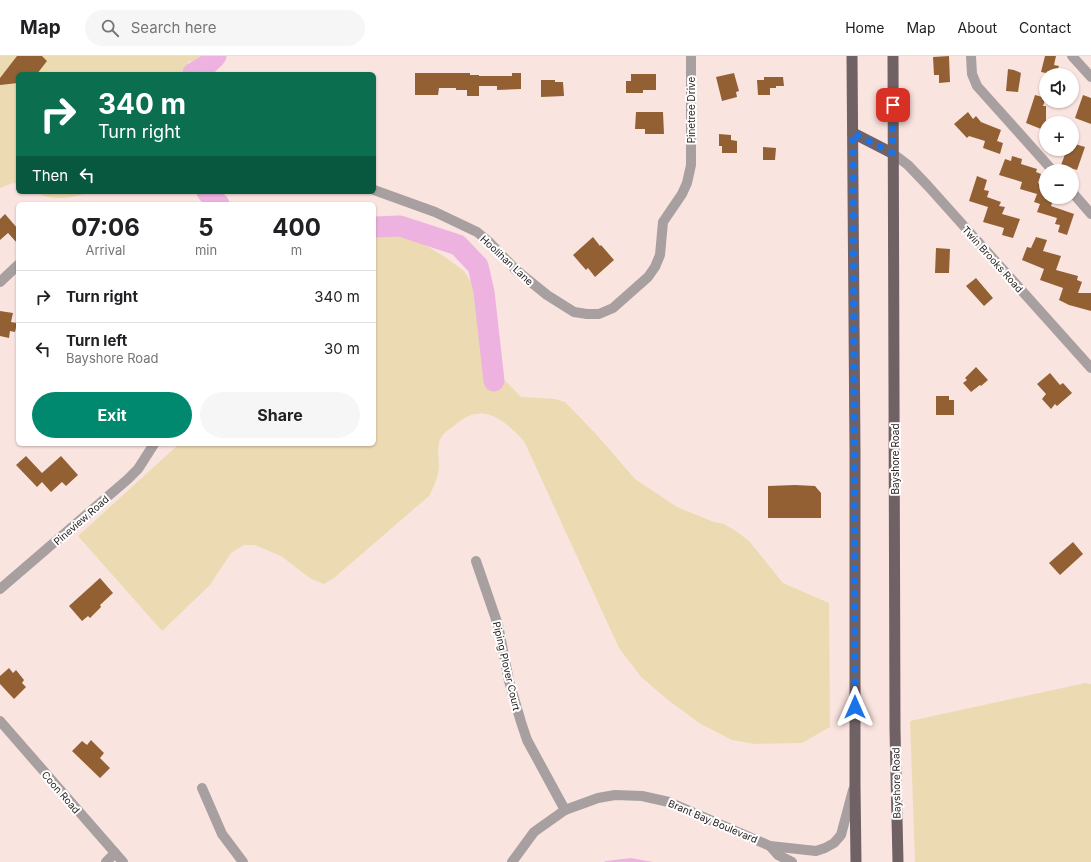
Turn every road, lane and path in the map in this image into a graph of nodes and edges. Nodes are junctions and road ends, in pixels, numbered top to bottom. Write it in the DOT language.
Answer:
graph roads {
  1 [pos="691,56"];
  2 [pos="852,56"];
  3 [pos="893,56"];
  4 [pos="971,56"];
  5 [pos="1072,56"];
  6 [pos="1091,77"];
  7 [pos="853,133"];
  8 [pos="892,153"];
  9 [pos="1047,164"];
  10 [pos="691,165"];
  11 [pos="376,191"];
  12 [pos="1079,200"];
  13 [pos="1091,214"];
  14 [pos="16,267"];
  15 [pos="0,282"];
  16 [pos="1091,368"];
  17 [pos="153,446"];
  18 [pos="476,561"];
  19 [pos="0,589"];
  20 [pos="0,721"];
  21 [pos="855,785"];
  22 [pos="202,788"];
  23 [pos="565,810"];
  24 [pos="770,846"];
  25 [pos="115,853"];
  26 [pos="106,862"];
  27 [pos="123,862"];
  28 [pos="243,862"];
  29 [pos="512,862"];
  30 [pos="792,862"];
  31 [pos="856,862"];
  32 [pos="898,862"];
  1 -- 10 [label="street, Pinetree Drive"];
  2 -- 7 [label="main road"];
  3 -- 8 [label="main road, Bayshore Road"];
  4 -- 9 [label="street"];
  5 -- 6 [label="street"];
  7 -- 8 [label="main road"];
  7 -- 21 [label="main road"];
  8 -- 16 [label="street, Twin Brooks Road"];
  8 -- 32 [label="main road, Bayshore Road"];
  10 -- 11 [label="street, Hoolihan Lane"];
  12 -- 13 [label="street"];
  14 -- 15 [label="street"];
  17 -- 19 [label="street, Pineview Road"];
  18 -- 23 [label="street, Piping Plover Court"];
  20 -- 25 [label="street, Coon Road"];
  21 -- 24 [label="street, Brant Bay Boulevard"];
  21 -- 31 [label="main road"];
  22 -- 28 [label="street"];
  23 -- 24 [label="street, Brant Bay Boulevard"];
  23 -- 29 [label="street, Brant Bay Boulevard"];
  24 -- 30 [label="street, Brant Bay Boulevard"];
  25 -- 26 [label="street"];
  25 -- 27 [label="street, Coon Road"];
}
